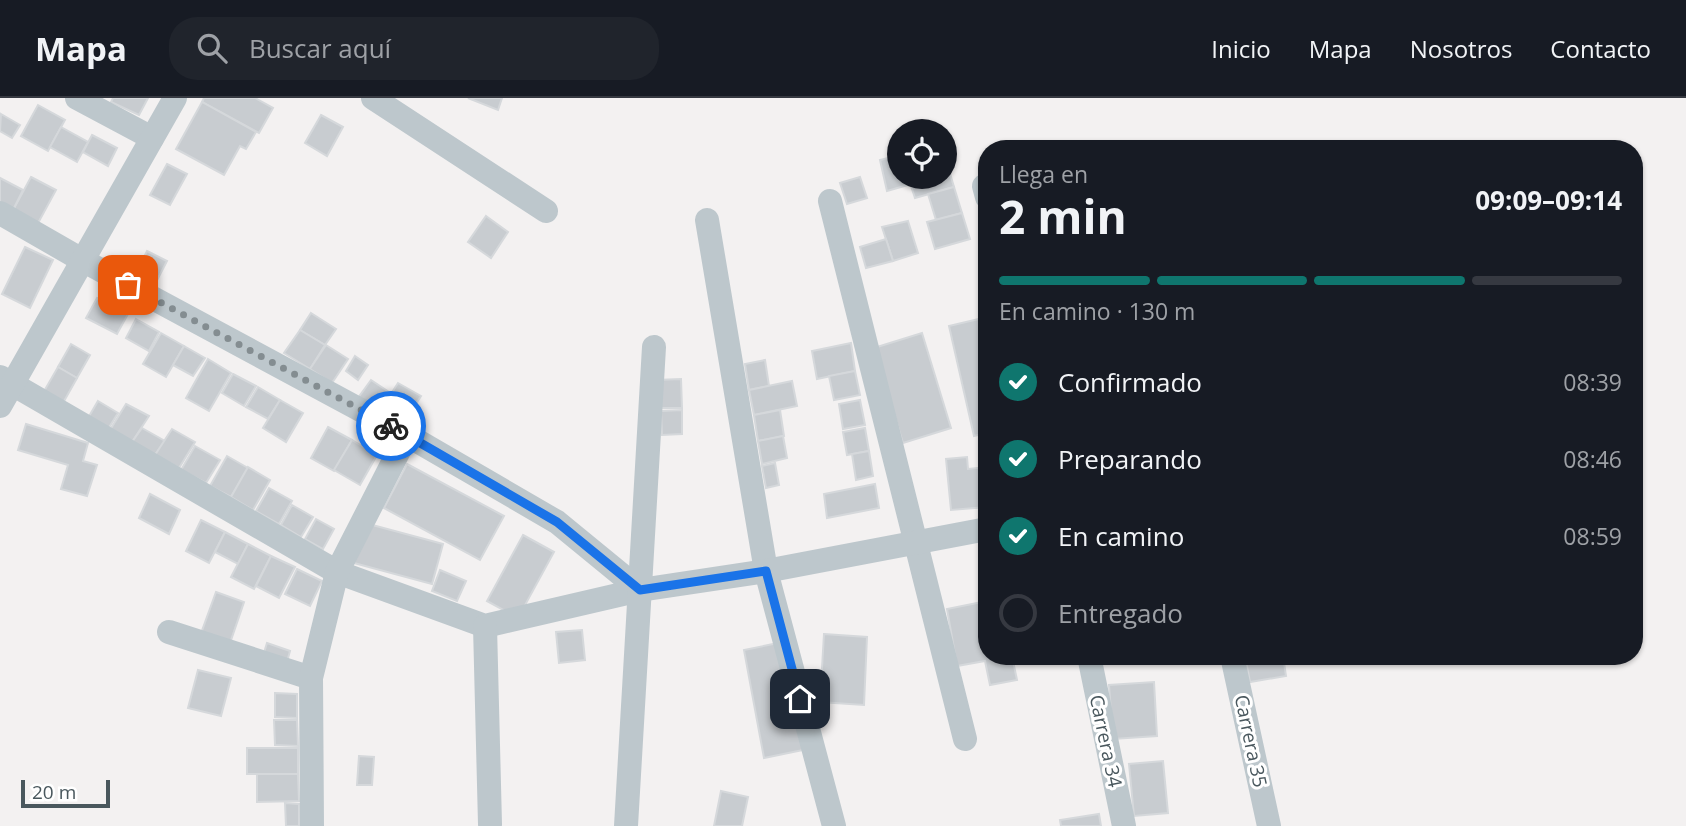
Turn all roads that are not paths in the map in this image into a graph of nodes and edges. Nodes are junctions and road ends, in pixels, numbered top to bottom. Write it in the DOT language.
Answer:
graph roads {
  1 [pos="77,98"];
  2 [pos="175,98"];
  3 [pos="373,98"];
  4 [pos="152,138"];
  5 [pos="830,201"];
  6 [pos="547,211"];
  7 [pos="0,213"];
  8 [pos="707,220"];
  9 [pos="82,260"];
  10 [pos="654,347"];
  11 [pos="6,381"];
  12 [pos="0,406"];
  13 [pos="407,435"];
  14 [pos="978,531"];
  15 [pos="916,543"];
  16 [pos="766,571"];
  17 [pos="337,572"];
  18 [pos="640,590"];
  19 [pos="485,626"];
  20 [pos="169,632"];
  21 [pos="1090,665"];
  22 [pos="1234,665"];
  23 [pos="311,678"];
  24 [pos="965,739"];
  25 [pos="490,824"];
  26 [pos="312,826"];
  27 [pos="626,826"];
  28 [pos="834,826"];
  29 [pos="1124,826"];
  30 [pos="1269,826"];
  1 -- 4 [label="street"];
  2 -- 4 [label="street"];
  3 -- 6 [label="street"];
  4 -- 9 [label="street"];
  5 -- 15 [label="street"];
  7 -- 9 [label="street"];
  8 -- 16 [label="street"];
  9 -- 11 [label="street"];
  9 -- 13 [label="street"];
  10 -- 18 [label="street"];
  11 -- 12 [label="street"];
  11 -- 17 [label="street"];
  13 -- 17 [label="street"];
  13 -- 18 [label="street"];
  14 -- 15 [label="street"];
  15 -- 16 [label="street"];
  15 -- 24 [label="street"];
  16 -- 18 [label="street"];
  16 -- 28 [label="street"];
  17 -- 19 [label="street"];
  17 -- 23 [label="street"];
  18 -- 19 [label="street"];
  18 -- 27 [label="street"];
  19 -- 25 [label="street"];
  20 -- 23 [label="street"];
  21 -- 29 [label="street, Carrera 34"];
  22 -- 30 [label="street, Carrera 35"];
  23 -- 26 [label="street"];
}
